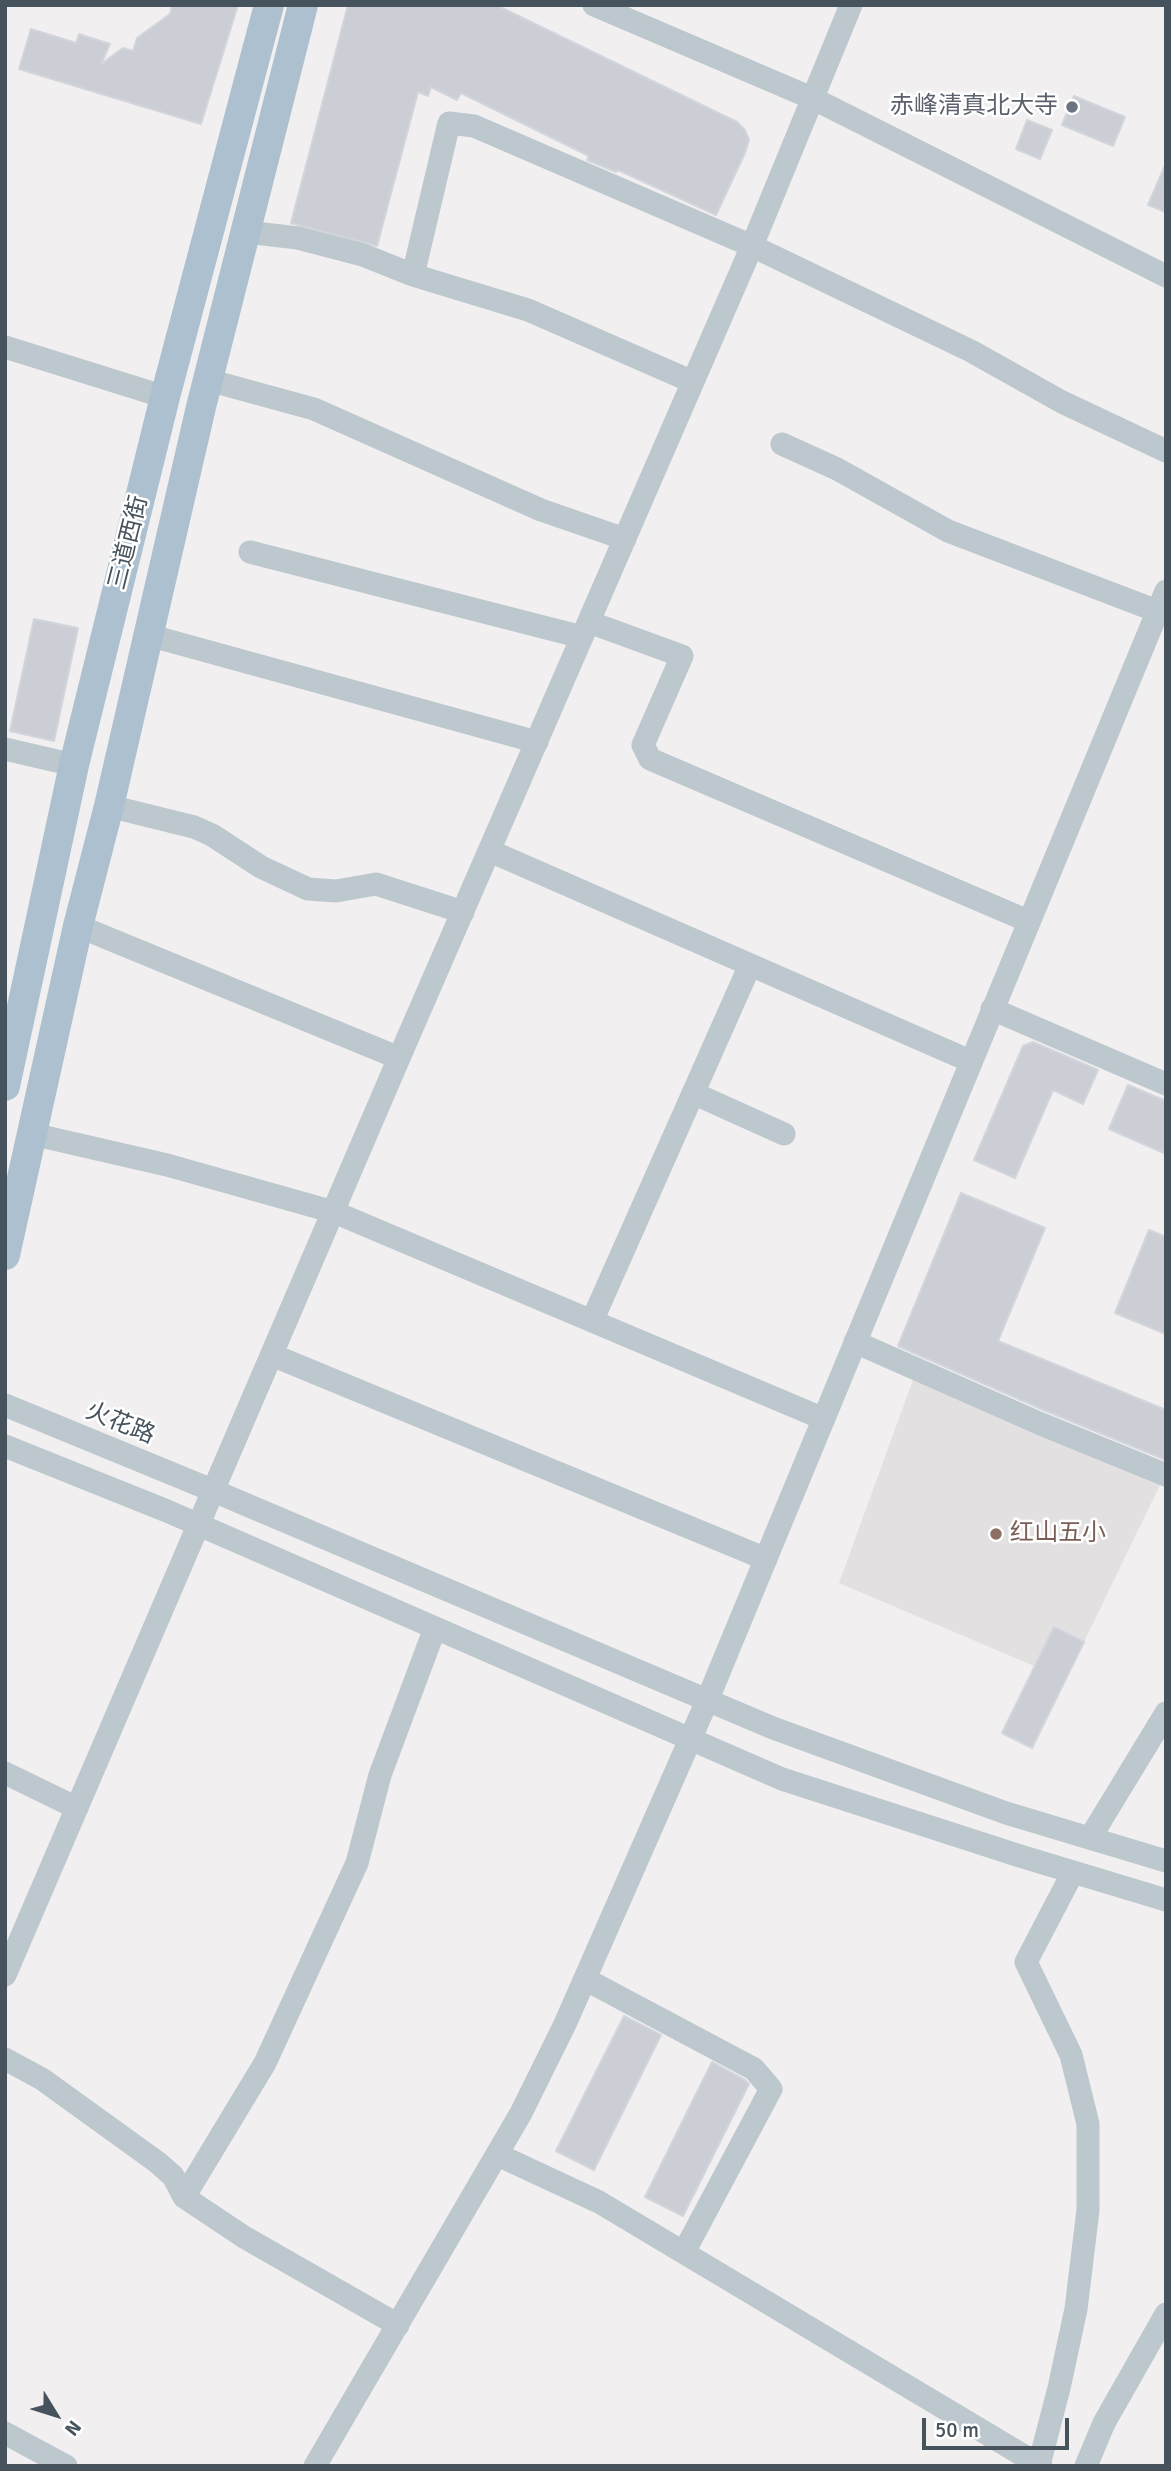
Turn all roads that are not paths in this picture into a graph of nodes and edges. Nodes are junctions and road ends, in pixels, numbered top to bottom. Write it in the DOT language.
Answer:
graph roads {
  1 [pos="270,5"];
  2 [pos="303,5"];
  3 [pos="594,5"];
  4 [pos="851,5"];
  5 [pos="814,99"];
  6 [pos="246,232"];
  7 [pos="752,246"];
  8 [pos="413,275"];
  9 [pos="1166,276"];
  10 [pos="5,347"];
  11 [pos="208,380"];
  12 [pos="693,382"];
  13 [pos="165,397"];
  14 [pos="782,444"];
  15 [pos="1166,451"];
  16 [pos="625,539"];
  17 [pos="250,552"];
  18 [pos="1162,601"];
  19 [pos="586,630"];
  20 [pos="148,635"];
  21 [pos="1157,636"];
  22 [pos="537,742"];
  23 [pos="5,749"];
  24 [pos="74,765"];
  25 [pos="109,806"];
  26 [pos="490,851"];
  27 [pos="463,912"];
  28 [pos="1028,921"];
  29 [pos="78,926"];
  30 [pos="750,965"];
  31 [pos="992,1009"];
  32 [pos="399,1058"];
  33 [pos="970,1061"];
  34 [pos="1166,1084"];
  35 [pos="5,1086"];
  36 [pos="693,1093"];
  37 [pos="32,1134"];
  38 [pos="785,1134"];
  39 [pos="334,1212"];
  40 [pos="5,1255"];
  41 [pos="592,1321"];
  42 [pos="855,1342"];
  43 [pos="272,1355"];
  44 [pos="5,1405"];
  45 [pos="824,1419"];
  46 [pos="5,1446"];
  47 [pos="1166,1475"];
  48 [pos="214,1491"];
  49 [pos="199,1525"];
  50 [pos="766,1559"];
  51 [pos="435,1628"];
  52 [pos="707,1700"];
  53 [pos="1166,1713"];
  54 [pos="690,1739"];
  55 [pos="5,1773"];
  56 [pos="77,1808"];
  57 [pos="1090,1838"];
  58 [pos="1166,1861"];
  59 [pos="1073,1872"];
  60 [pos="1166,1900"];
  61 [pos="5,1975"];
  62 [pos="586,1979"];
  63 [pos="5,2059"];
  64 [pos="498,2155"];
  65 [pos="184,2197"];
  66 [pos="684,2252"];
  67 [pos="1166,2314"];
  68 [pos="398,2325"];
  69 [pos="5,2433"];
  70 [pos="1040,2465"];
  71 [pos="66,2466"];
  72 [pos="315,2466"];
  73 [pos="1086,2466"];
  1 -- 13 [label="main road, 三道西街"];
  2 -- 6 [label="main road"];
  3 -- 5 [label="street"];
  4 -- 5 [label="street"];
  5 -- 7 [label="street"];
  5 -- 9 [label="street"];
  6 -- 8 [label="street"];
  6 -- 11 [label="main road"];
  7 -- 8 [label="street"];
  7 -- 12 [label="street"];
  7 -- 15 [label="street"];
  8 -- 12 [label="street"];
  10 -- 13 [label="street"];
  11 -- 16 [label="street"];
  11 -- 20 [label="main road"];
  12 -- 16 [label="street"];
  13 -- 24 [label="main road, 三道西街"];
  14 -- 18 [label="street"];
  16 -- 19 [label="street"];
  17 -- 19 [label="street"];
  18 -- 21 [label="street"];
  19 -- 22 [label="street"];
  19 -- 28 [label="street"];
  20 -- 22 [label="street"];
  20 -- 25 [label="main road"];
  21 -- 28 [label="street"];
  22 -- 26 [label="street"];
  23 -- 24 [label="street"];
  24 -- 35 [label="main road, 三道西街"];
  25 -- 27 [label="street"];
  25 -- 29 [label="main road"];
  26 -- 27 [label="street"];
  26 -- 30 [label="street"];
  27 -- 32 [label="street"];
  28 -- 31 [label="street"];
  29 -- 32 [label="street"];
  29 -- 37 [label="main road"];
  30 -- 33 [label="street"];
  30 -- 36 [label="street"];
  31 -- 33 [label="street"];
  31 -- 34 [label="street"];
  32 -- 39 [label="street"];
  33 -- 42 [label="street"];
  36 -- 38 [label="street"];
  36 -- 41 [label="street"];
  37 -- 39 [label="street"];
  37 -- 40 [label="main road"];
  39 -- 41 [label="street"];
  39 -- 43 [label="street"];
  41 -- 45 [label="street"];
  42 -- 45 [label="street"];
  42 -- 47 [label="street"];
  43 -- 48 [label="street"];
  43 -- 50 [label="street"];
  44 -- 48 [label="street, 火花路"];
  45 -- 50 [label="street"];
  46 -- 49 [label="street"];
  48 -- 49 [label="street"];
  48 -- 52 [label="street, 火花路"];
  49 -- 51 [label="street"];
  49 -- 56 [label="street"];
  50 -- 52 [label="street"];
  51 -- 54 [label="street"];
  51 -- 65 [label="street"];
  52 -- 54 [label="street"];
  52 -- 57 [label="street, 火花路"];
  53 -- 57 [label="street"];
  54 -- 59 [label="street"];
  54 -- 62 [label="street"];
  55 -- 56 [label="street"];
  56 -- 61 [label="street"];
  57 -- 58 [label="street, 火花路"];
  59 -- 60 [label="street"];
  59 -- 70 [label="street"];
  62 -- 64 [label="street"];
  62 -- 66 [label="street"];
  63 -- 65 [label="street"];
  64 -- 66 [label="street"];
  64 -- 68 [label="street"];
  65 -- 68 [label="street"];
  66 -- 70 [label="street"];
  67 -- 73 [label="street"];
  68 -- 72 [label="street"];
  69 -- 71 [label="street"];
}
